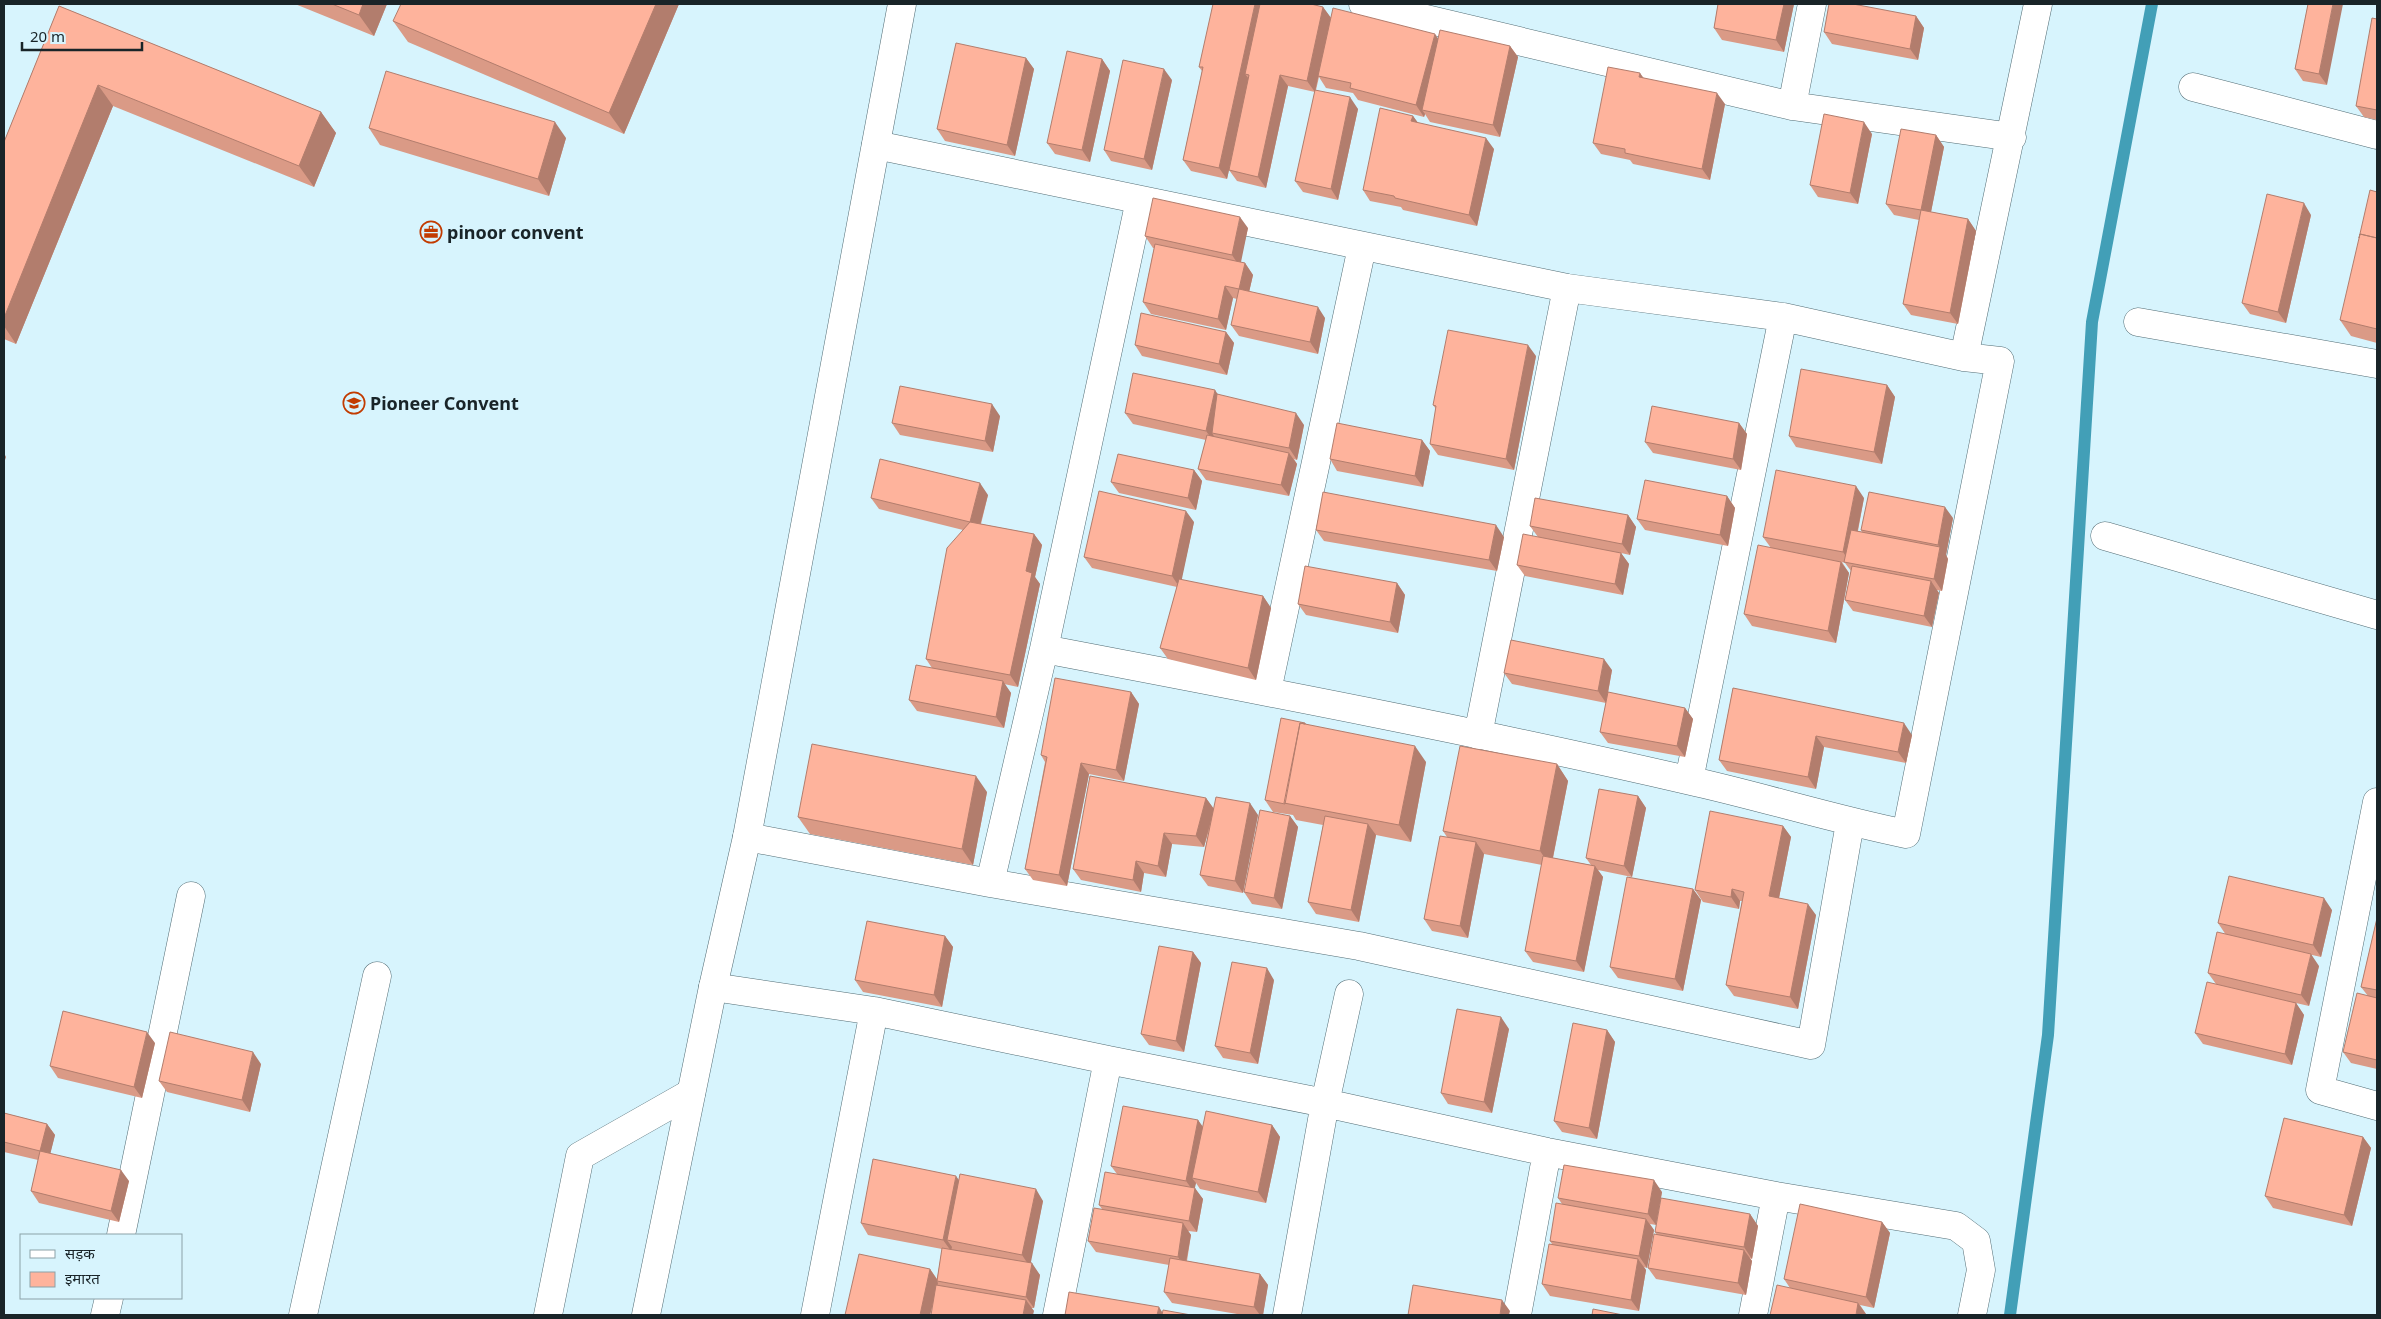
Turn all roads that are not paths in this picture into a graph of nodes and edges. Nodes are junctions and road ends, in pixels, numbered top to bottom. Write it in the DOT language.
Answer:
graph roads {
  1 [pos="902,4"];
  2 [pos="1363,4"];
  3 [pos="1812,4"];
  4 [pos="2038,4"];
  5 [pos="2193,87"];
  6 [pos="1792,106"];
  7 [pos="2377,135"];
  8 [pos="2012,137"];
  9 [pos="876,145"];
  10 [pos="1140,200"];
  11 [pos="1362,247"];
  12 [pos="1566,288"];
  13 [pos="1783,317"];
  14 [pos="2138,322"];
  15 [pos="1964,357"];
  16 [pos="2377,364"];
  17 [pos="2105,536"];
  18 [pos="2377,614"];
  19 [pos="1044,649"];
  20 [pos="1267,691"];
  21 [pos="1478,735"];
  22 [pos="1689,780"];
  23 [pos="2377,802"];
  24 [pos="1850,823"];
  25 [pos="748,837"];
  26 [pos="990,883"];
  27 [pos="191,896"];
  28 [pos="377,976"];
  29 [pos="712,987"];
  30 [pos="1349,994"];
  31 [pos="874,1012"];
  32 [pos="1108,1060"];
  33 [pos="691,1093"];
  34 [pos="1325,1103"];
  35 [pos="2377,1106"];
  36 [pos="1548,1152"];
  37 [pos="1776,1196"];
  38 [pos="121,1234"];
  39 [pos="108,1299"];
  40 [pos="105,1315"];
  41 [pos="303,1315"];
  42 [pos="548,1315"];
  43 [pos="646,1315"];
  44 [pos="815,1315"];
  45 [pos="1057,1315"];
  46 [pos="1286,1315"];
  47 [pos="1517,1315"];
  48 [pos="1754,1315"];
  49 [pos="1972,1315"];
  1 -- 9 [label="street"];
  2 -- 6 [label="street"];
  3 -- 6 [label="street"];
  4 -- 8 [label="street"];
  5 -- 7 [label="street"];
  6 -- 8 [label="street"];
  8 -- 15 [label="street"];
  9 -- 10 [label="street"];
  9 -- 25 [label="street"];
  10 -- 11 [label="street"];
  10 -- 19 [label="street"];
  11 -- 12 [label="street"];
  11 -- 20 [label="street"];
  12 -- 13 [label="street"];
  12 -- 21 [label="street"];
  13 -- 15 [label="street"];
  13 -- 22 [label="street"];
  14 -- 16 [label="street"];
  15 -- 24 [label="street"];
  17 -- 18 [label="street"];
  19 -- 20 [label="street"];
  19 -- 26 [label="street"];
  20 -- 21 [label="street"];
  21 -- 22 [label="street"];
  22 -- 24 [label="street"];
  23 -- 35 [label="street"];
  24 -- 26 [label="street"];
  25 -- 26 [label="street"];
  25 -- 29 [label="street"];
  27 -- 38 [label="street"];
  28 -- 41 [label="street"];
  29 -- 31 [label="street"];
  29 -- 33 [label="street"];
  30 -- 34 [label="street"];
  31 -- 32 [label="street"];
  31 -- 44 [label="street"];
  32 -- 34 [label="street"];
  32 -- 45 [label="street"];
  33 -- 42 [label="street"];
  33 -- 43 [label="street"];
  34 -- 36 [label="street"];
  34 -- 46 [label="street"];
  36 -- 37 [label="street"];
  36 -- 47 [label="street"];
  37 -- 48 [label="street"];
  37 -- 49 [label="street"];
  39 -- 40 [label="street"];
}
